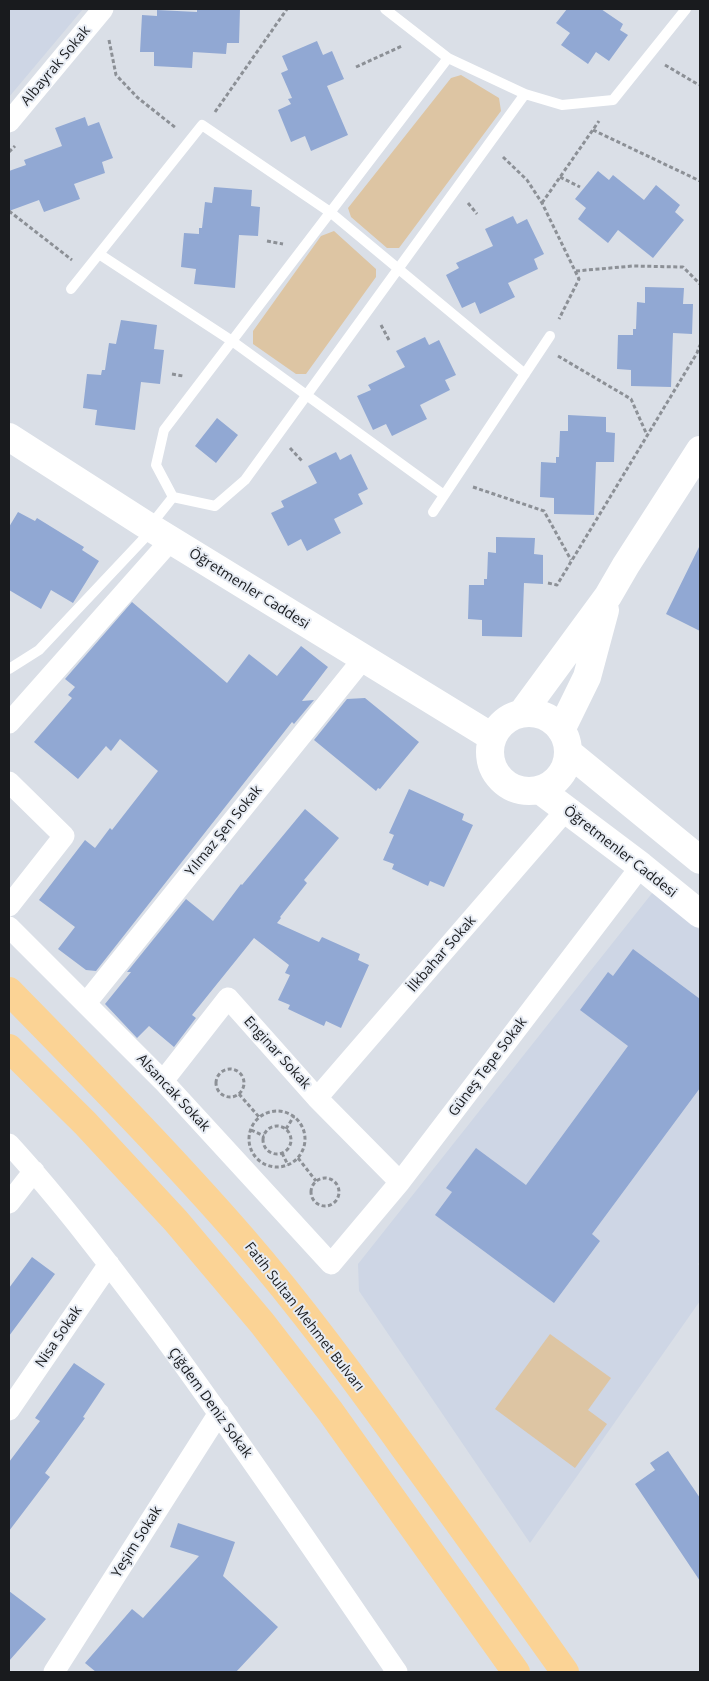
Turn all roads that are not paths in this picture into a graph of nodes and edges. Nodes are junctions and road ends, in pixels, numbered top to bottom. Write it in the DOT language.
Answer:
graph roads {
  1 [pos="103,9"];
  2 [pos="385,9"];
  3 [pos="686,9"];
  4 [pos="448,58"];
  5 [pos="525,94"];
  6 [pos="9,122"];
  7 [pos="330,212"];
  8 [pos="99,254"];
  9 [pos="398,269"];
  10 [pos="70,289"];
  11 [pos="550,336"];
  12 [pos="232,341"];
  13 [pos="525,374"];
  14 [pos="307,394"];
  15 [pos="9,437"];
  16 [pos="700,450"];
  17 [pos="444,495"];
  18 [pos="172,497"];
  19 [pos="433,512"];
  20 [pos="158,532"];
  21 [pos="608,596"];
  22 [pos="363,660"];
  23 [pos="9,669"];
  24 [pos="522,713"];
  25 [pos="9,723"];
  26 [pos="492,738"];
  27 [pos="564,741"];
  28 [pos="9,782"];
  29 [pos="540,790"];
  30 [pos="566,810"];
  31 [pos="700,860"];
  32 [pos="641,866"];
  33 [pos="9,906"];
  34 [pos="700,914"];
  35 [pos="9,927"];
  36 [pos="9,991"];
  37 [pos="86,1003"];
  38 [pos="9,1048"];
  39 [pos="163,1081"];
  40 [pos="317,1098"];
  41 [pos="9,1144"];
  42 [pos="34,1171"];
  43 [pos="400,1182"];
  44 [pos="9,1203"];
  45 [pos="109,1264"];
  46 [pos="330,1264"];
  47 [pos="9,1410"];
  48 [pos="219,1413"];
  49 [pos="54,1672"];
  50 [pos="398,1672"];
  51 [pos="516,1672"];
  52 [pos="565,1672"];
  1 -- 6 [label="street, Albayrak Sokak"];
  2 -- 4 [label="lane"];
  3 -- 5 [label="lane"];
  4 -- 5 [label="lane"];
  4 -- 7 [label="lane"];
  5 -- 9 [label="lane"];
  7 -- 8 [label="lane"];
  7 -- 9 [label="lane"];
  7 -- 12 [label="lane"];
  8 -- 10 [label="lane"];
  8 -- 12 [label="lane"];
  9 -- 13 [label="lane"];
  9 -- 14 [label="lane"];
  11 -- 13 [label="lane"];
  12 -- 14 [label="lane"];
  12 -- 18 [label="lane"];
  13 -- 17 [label="lane"];
  14 -- 17 [label="lane"];
  14 -- 18 [label="lane"];
  15 -- 20 [label="main road, Öğretmenler Caddesi"];
  16 -- 21 [label="main road"];
  17 -- 19 [label="lane"];
  18 -- 20 [label="lane"];
  20 -- 22 [label="main road, Öğretmenler Caddesi"];
  20 -- 23 [label="lane"];
  20 -- 25 [label="street"];
  21 -- 24 [label="main road"];
  21 -- 27 [label="main road"];
  22 -- 26 [label="main road, Öğretmenler Caddesi"];
  22 -- 37 [label="street, Yılmaz Şen Sokak"];
  24 -- 26 [label="main road"];
  24 -- 27 [label="main road"];
  26 -- 29 [label="main road"];
  27 -- 29 [label="main road"];
  27 -- 31 [label="main road"];
  28 -- 33 [label="street"];
  29 -- 30 [label="main road, Öğretmenler Caddesi"];
  30 -- 32 [label="main road, Öğretmenler Caddesi"];
  30 -- 40 [label="street, İlkbahar Sokak"];
  32 -- 34 [label="main road, Öğretmenler Caddesi"];
  32 -- 43 [label="street, Güneş Tepe Sokak"];
  35 -- 37 [label="street, Alsancak Sokak"];
  36 -- 52 [label="main road, Fatih Sultan Mehmet Bulvarı"];
  37 -- 39 [label="street, Alsancak Sokak"];
  38 -- 51 [label="main road"];
  39 -- 40 [label="street, Enginar Sokak"];
  39 -- 46 [label="street, Alsancak Sokak"];
  40 -- 43 [label="street, Enginar Sokak"];
  41 -- 42 [label="street, Çiğdem Deniz Sokak"];
  42 -- 44 [label="street"];
  42 -- 45 [label="street, Çiğdem Deniz Sokak"];
  43 -- 46 [label="street, Güneş Tepe Sokak"];
  45 -- 47 [label="street, Nisa Sokak"];
  45 -- 48 [label="street, Çiğdem Deniz Sokak"];
  48 -- 49 [label="street, Yeşim Sokak"];
  48 -- 50 [label="street, Çiğdem Deniz Sokak"];
}
